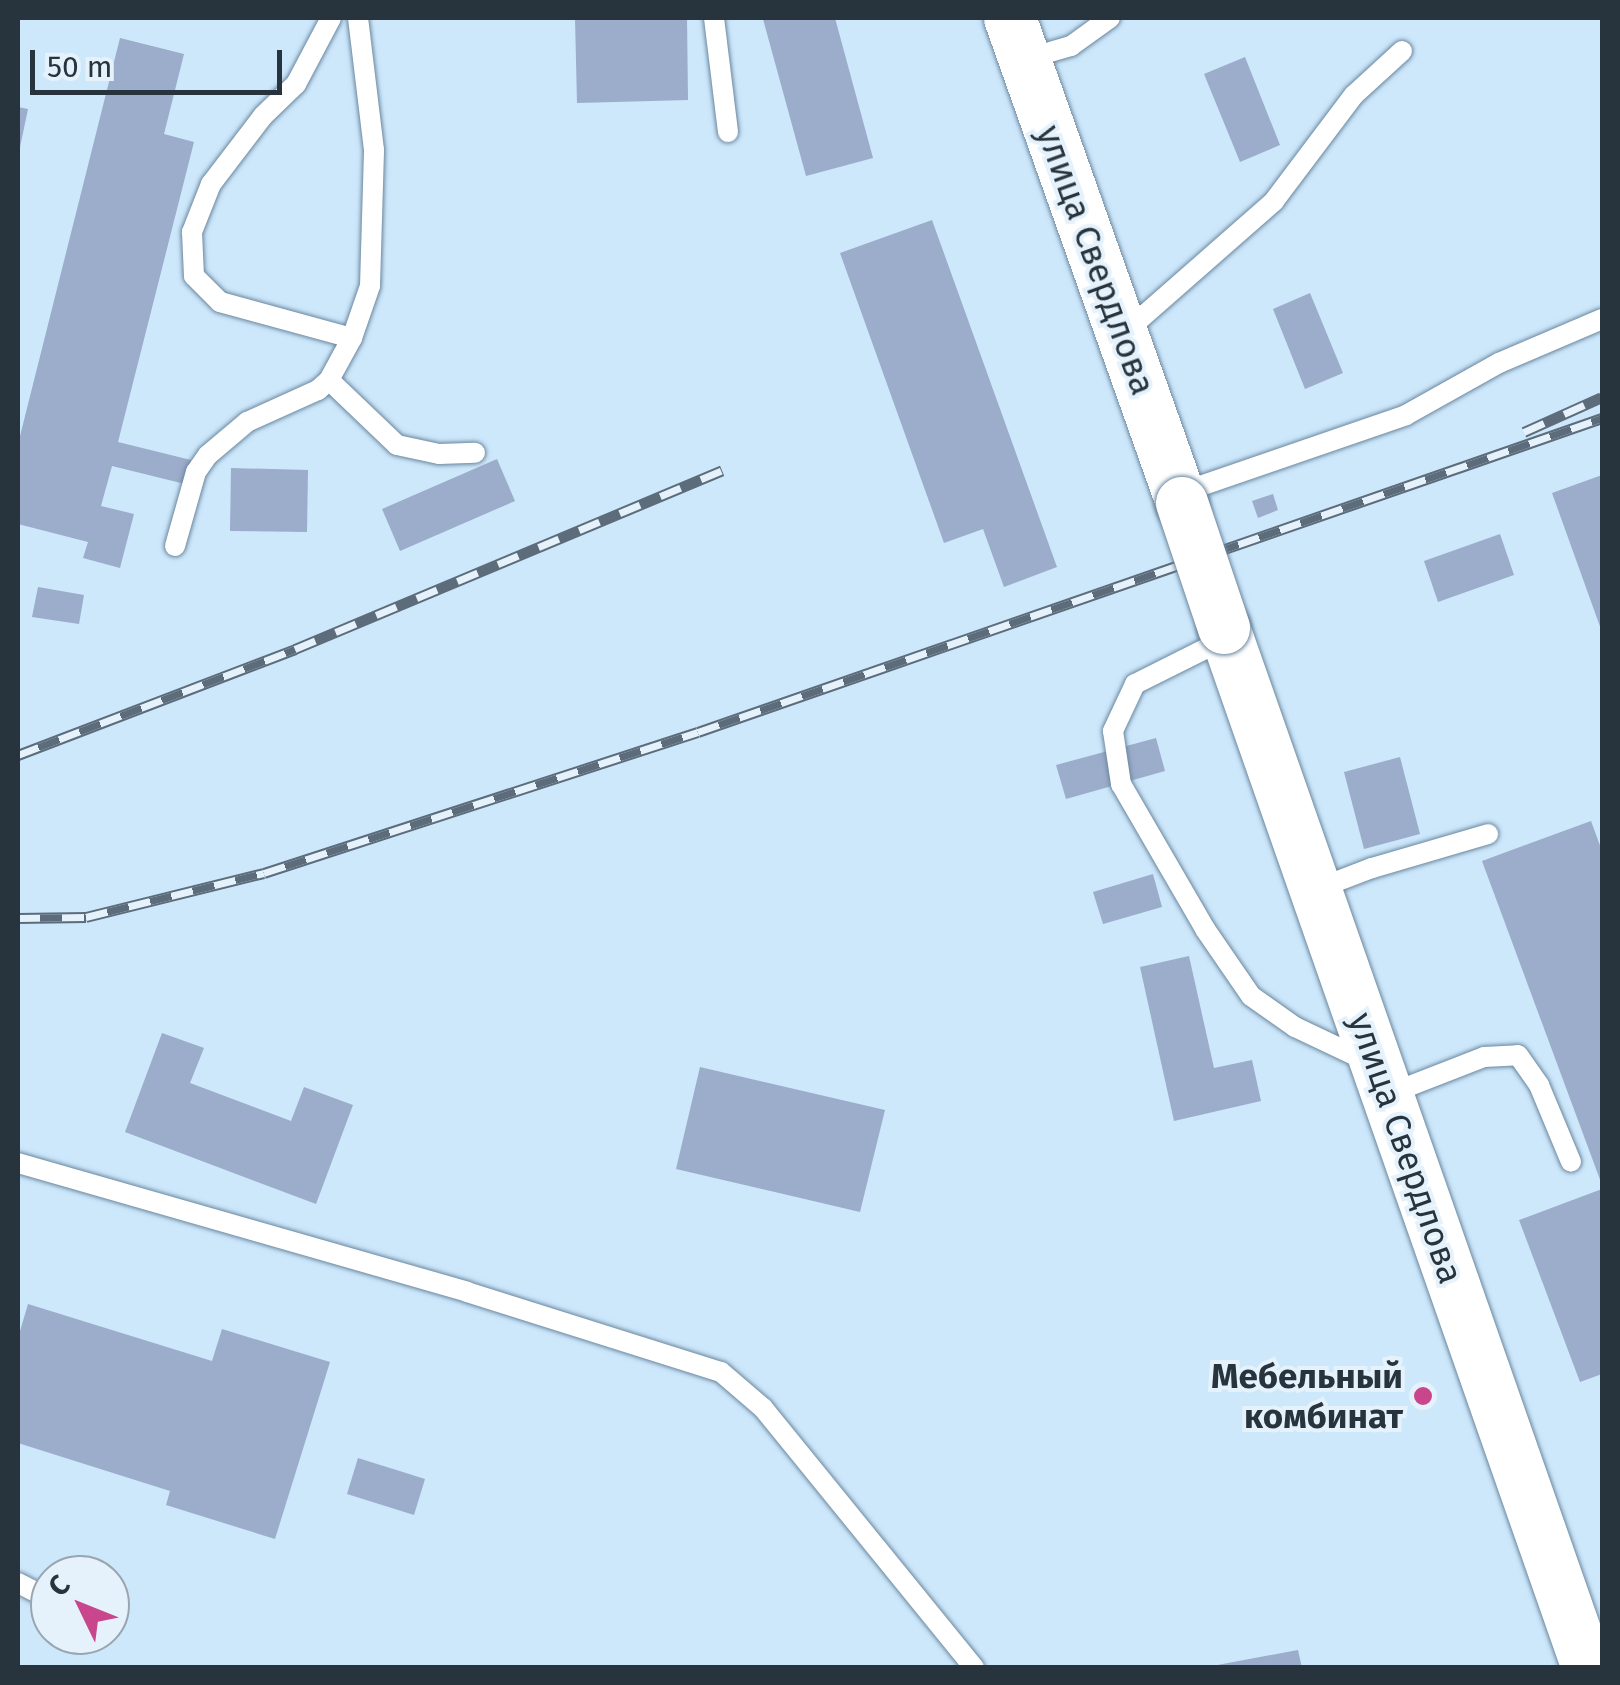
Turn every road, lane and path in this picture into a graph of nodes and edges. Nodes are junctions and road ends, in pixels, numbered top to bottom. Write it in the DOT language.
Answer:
graph roads {
  1 [pos="331,18"];
  2 [pos="358,18"];
  3 [pos="714,18"];
  4 [pos="1110,18"];
  5 [pos="1017,38"];
  6 [pos="1402,51"];
  7 [pos="728,132"];
  8 [pos="1602,319"];
  9 [pos="1122,335"];
  10 [pos="352,338"];
  11 [pos="328,380"];
  12 [pos="475,453"];
  13 [pos="1180,498"];
  14 [pos="175,546"];
  15 [pos="1226,633"];
  16 [pos="1488,834"];
  17 [pos="1316,890"];
  18 [pos="1382,1080"];
  19 [pos="1571,1162"];
  20 [pos="18,1163"];
  21 [pos="974,1668"];
  22 [pos="1588,1668"];
  1 -- 10 [label="lane"];
  2 -- 10 [label="lane"];
  3 -- 7 [label="lane"];
  4 -- 5 [label="lane"];
  5 -- 9 [label="main road, улица Свердлова"];
  6 -- 9 [label="lane"];
  8 -- 13 [label="lane"];
  9 -- 13 [label="main road, улица Свердлова"];
  10 -- 11 [label="lane"];
  11 -- 12 [label="lane"];
  11 -- 14 [label="lane"];
  13 -- 15 [label="main road, улица Свердлова, bridge"];
  15 -- 17 [label="main road, улица Свердлова"];
  15 -- 18 [label="lane"];
  16 -- 17 [label="lane"];
  17 -- 18 [label="main road, улица Свердлова"];
  18 -- 19 [label="lane"];
  18 -- 22 [label="main road, улица Свердлова"];
  20 -- 21 [label="lane"];
}
